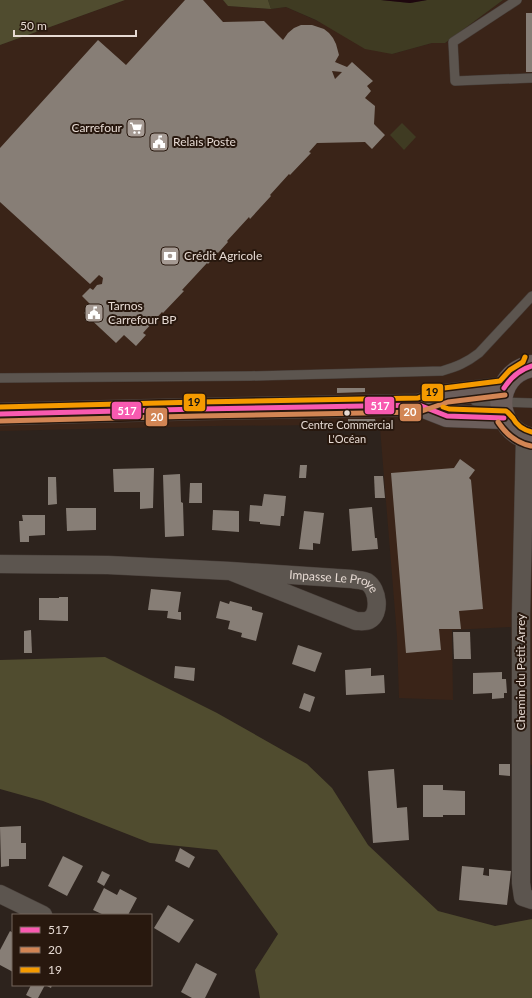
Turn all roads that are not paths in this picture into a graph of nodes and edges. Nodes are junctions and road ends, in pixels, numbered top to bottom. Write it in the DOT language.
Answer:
graph roads {
  1 [pos="517,0"];
  2 [pos="532,78"];
  3 [pos="532,296"];
  4 [pos="531,364"];
  5 [pos="0,378"];
  6 [pos="503,402"];
  7 [pos="532,402"];
  8 [pos="419,405"];
  9 [pos="0,414"];
  10 [pos="528,438"];
  11 [pos="0,564"];
  12 [pos="230,571"];
  13 [pos="0,894"];
  14 [pos="532,900"];
  15 [pos="41,914"];
  1 -- 2 [label="lane"];
  3 -- 5 [label="lane"];
  4 -- 6 [label="main road"];
  6 -- 7 [label="lane"];
  6 -- 8 [label="main road"];
  6 -- 8 [label="main road"];
  6 -- 10 [label="main road"];
  8 -- 9 [label="main road"];
  10 -- 14 [label="street, Chemin du Petit Arrey"];
  11 -- 12 [label="street, Impasse Le Proye"];
  12 -- 12 [label="street, Impasse Le Proye"];
  13 -- 15 [label="street"];
}
